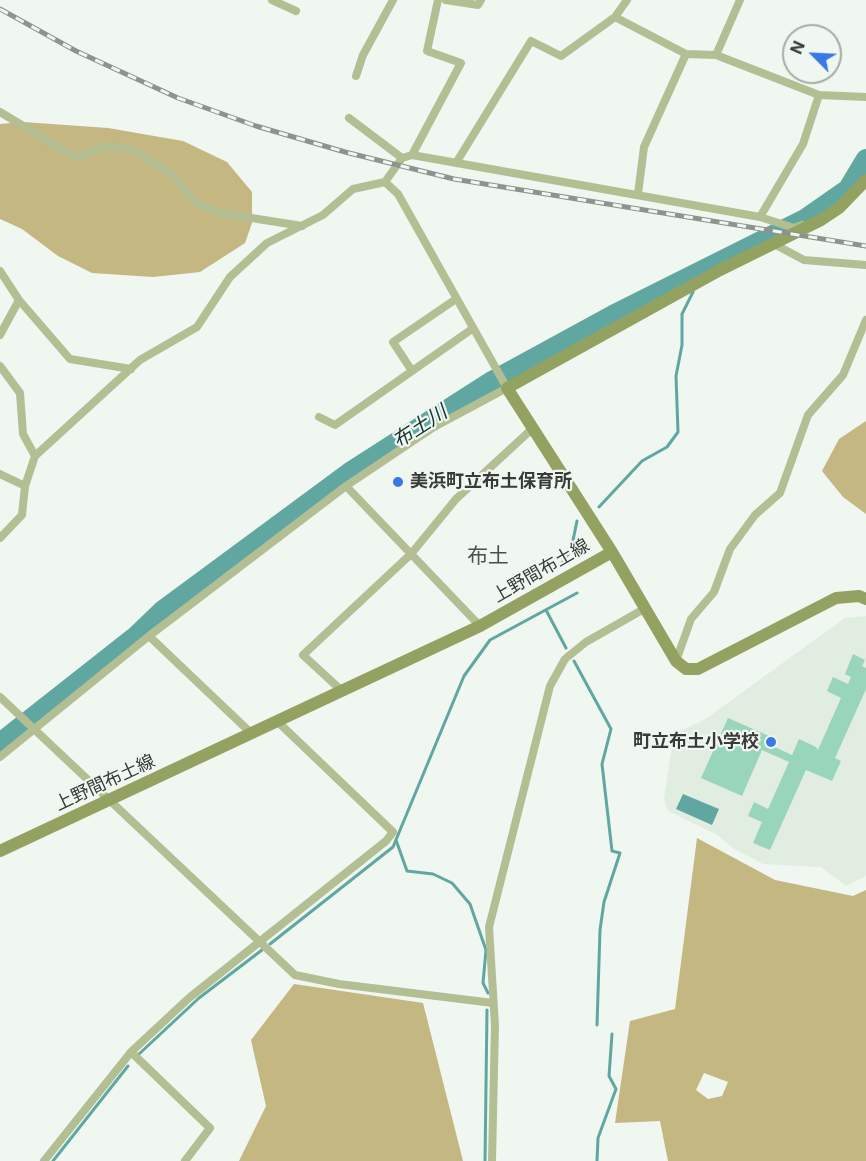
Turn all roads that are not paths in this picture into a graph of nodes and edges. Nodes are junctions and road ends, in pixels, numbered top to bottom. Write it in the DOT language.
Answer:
graph roads {
  1 [pos="272,0"];
  2 [pos="393,0"];
  3 [pos="438,0"];
  4 [pos="446,0"];
  5 [pos="481,0"];
  6 [pos="627,0"];
  7 [pos="740,0"];
  8 [pos="296,11"];
  9 [pos="615,17"];
  10 [pos="686,54"];
  11 [pos="716,55"];
  12 [pos="356,76"];
  13 [pos="819,95"];
  14 [pos="866,97"];
  15 [pos="0,112"];
  16 [pos="349,118"];
  17 [pos="412,155"];
  18 [pos="402,158"];
  19 [pos="456,163"];
  20 [pos="866,180"];
  21 [pos="385,182"];
  22 [pos="638,194"];
  23 [pos="839,208"];
  24 [pos="760,217"];
  25 [pos="302,226"];
  26 [pos="774,244"];
  27 [pos="866,266"];
  28 [pos="0,271"];
  29 [pos="456,299"];
  30 [pos="19,300"];
  31 [pos="866,320"];
  32 [pos="472,328"];
  33 [pos="0,335"];
  34 [pos="0,366"];
  35 [pos="131,369"];
  36 [pos="412,371"];
  37 [pos="505,385"];
  38 [pos="320,417"];
  39 [pos="534,428"];
  40 [pos="35,456"];
  41 [pos="0,474"];
  42 [pos="25,486"];
  43 [pos="346,486"];
  44 [pos="0,538"];
  45 [pos="612,552"];
  46 [pos="411,554"];
  47 [pos="866,599"];
  48 [pos="644,609"];
  49 [pos="480,627"];
  50 [pos="149,636"];
  51 [pos="676,661"];
  52 [pos="342,691"];
  53 [pos="0,697"];
  54 [pos="278,723"];
  55 [pos="33,728"];
  56 [pos="252,734"];
  57 [pos="0,757"];
  58 [pos="110,800"];
  59 [pos="0,851"];
  60 [pos="260,940"];
  61 [pos="493,1003"];
  62 [pos="131,1052"];
  63 [pos="44,1161"];
  64 [pos="185,1161"];
  65 [pos="492,1161"];
  1 -- 8 [label="street"];
  2 -- 12 [label="street"];
  3 -- 17 [label="street"];
  4 -- 5 [label="street"];
  6 -- 9 [label="street"];
  7 -- 11 [label="street"];
  9 -- 10 [label="street"];
  9 -- 19 [label="street"];
  10 -- 11 [label="street"];
  10 -- 22 [label="street"];
  11 -- 13 [label="street"];
  13 -- 14 [label="street"];
  13 -- 24 [label="street"];
  15 -- 25 [label="street"];
  16 -- 18 [label="street"];
  17 -- 18 [label="street"];
  17 -- 19 [label="street"];
  18 -- 21 [label="street"];
  19 -- 22 [label="street"];
  20 -- 23 [label="main road"];
  21 -- 25 [label="street"];
  21 -- 29 [label="street"];
  22 -- 24 [label="street"];
  23 -- 24 [label="street"];
  23 -- 26 [label="main road"];
  25 -- 35 [label="street"];
  26 -- 27 [label="street"];
  26 -- 37 [label="main road"];
  28 -- 30 [label="street"];
  29 -- 32 [label="street"];
  29 -- 36 [label="street"];
  30 -- 33 [label="street"];
  30 -- 35 [label="street"];
  31 -- 51 [label="street"];
  32 -- 36 [label="street"];
  32 -- 37 [label="street"];
  34 -- 40 [label="street"];
  35 -- 40 [label="street"];
  36 -- 38 [label="street"];
  37 -- 39 [label="main road, 上野間布土線"];
  37 -- 43 [label="street"];
  39 -- 45 [label="main road, 上野間布土線"];
  39 -- 46 [label="street"];
  40 -- 42 [label="street"];
  41 -- 42 [label="street"];
  42 -- 44 [label="street"];
  43 -- 46 [label="street"];
  43 -- 50 [label="street"];
  45 -- 48 [label="main road"];
  45 -- 49 [label="main road, 上野間布土線"];
  46 -- 49 [label="street"];
  46 -- 52 [label="street"];
  47 -- 51 [label="main road"];
  48 -- 51 [label="main road"];
  48 -- 61 [label="street"];
  49 -- 52 [label="main road, 上野間布土線"];
  50 -- 55 [label="street"];
  50 -- 56 [label="street"];
  52 -- 54 [label="main road, 上野間布土線"];
  53 -- 55 [label="street"];
  54 -- 56 [label="main road, 上野間布土線"];
  54 -- 60 [label="street"];
  55 -- 57 [label="street"];
  55 -- 58 [label="street"];
  56 -- 58 [label="main road, 上野間布土線"];
  58 -- 59 [label="main road, 上野間布土線"];
  58 -- 60 [label="street"];
  60 -- 61 [label="street"];
  60 -- 62 [label="street"];
  61 -- 65 [label="street"];
  62 -- 63 [label="street"];
  62 -- 64 [label="street"];
}
